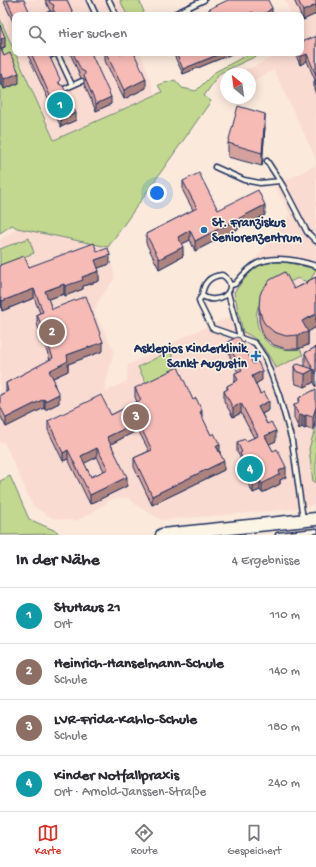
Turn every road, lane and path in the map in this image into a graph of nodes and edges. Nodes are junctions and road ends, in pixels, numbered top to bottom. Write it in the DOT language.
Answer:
graph roads {
  1 [pos="89,0"];
  2 [pos="109,0"];
  3 [pos="204,0"];
  4 [pos="95,12"];
  5 [pos="115,12"];
  6 [pos="178,12"];
  7 [pos="58,56"];
  8 [pos="82,81"];
  9 [pos="72,85"];
  10 [pos="62,90"];
  11 [pos="267,160"];
  12 [pos="216,167"];
  13 [pos="280,181"];
  14 [pos="316,241"];
  15 [pos="316,266"];
  16 [pos="231,285"];
  17 [pos="228,293"];
  18 [pos="202,296"];
  19 [pos="240,337"];
  20 [pos="316,519"];
  21 [pos="303,521"];
  22 [pos="316,531"];
  23 [pos="162,535"];
  24 [pos="278,535"];
  1 -- 4 [label="lane"];
  2 -- 5 [label="lane"];
  3 -- 6 [label="lane"];
  7 -- 9 [label="lane"];
  8 -- 9 [label="lane"];
  9 -- 10 [label="lane"];
  11 -- 13 [label="lane"];
  12 -- 13 [label="lane"];
  13 -- 14 [label="lane"];
  15 -- 16 [label="lane"];
  16 -- 17 [label="lane"];
  16 -- 18 [label="lane"];
  17 -- 18 [label="lane"];
  17 -- 19 [label="lane"];
  18 -- 19 [label="lane"];
  19 -- 21 [label="lane"];
  20 -- 21 [label="main road"];
  21 -- 23 [label="main road"];
  22 -- 24 [label="lane"];
}
